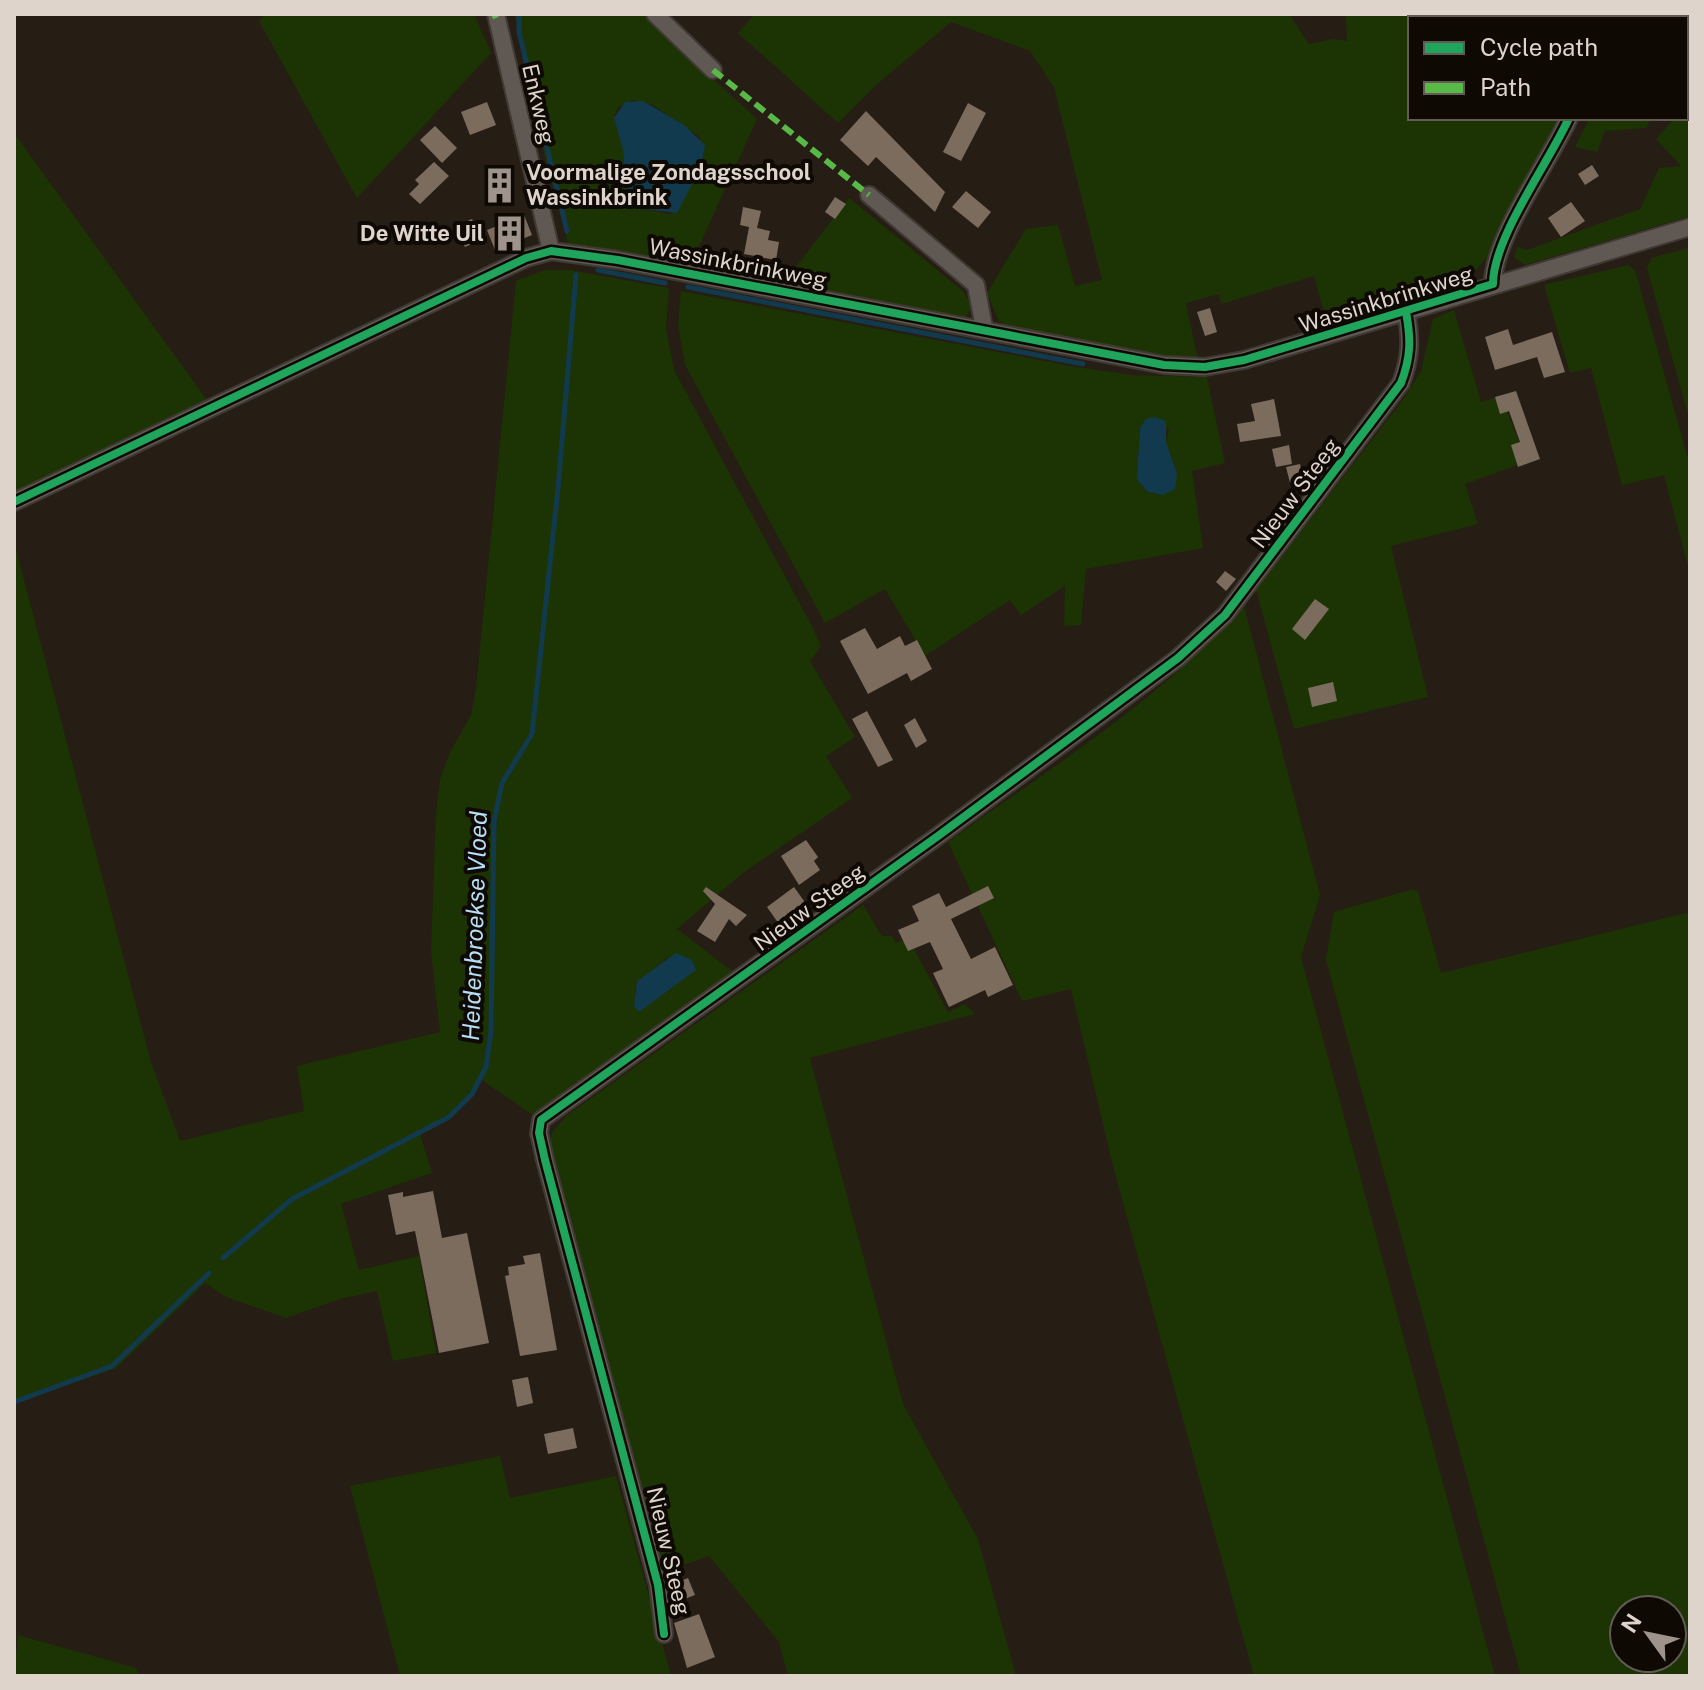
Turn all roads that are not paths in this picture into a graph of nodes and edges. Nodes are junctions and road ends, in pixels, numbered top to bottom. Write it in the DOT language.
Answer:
graph roads {
  1 [pos="496,14"];
  2 [pos="655,14"];
  3 [pos="713,70"];
  4 [pos="1568,120"];
  5 [pos="869,195"];
  6 [pos="1690,227"];
  7 [pos="551,251"];
  8 [pos="1493,284"];
  9 [pos="1406,312"];
  10 [pos="984,328"];
  11 [pos="14,502"];
  12 [pos="664,1634"];
  1 -- 7 [label="street, Enkweg"];
  2 -- 3 [label="street"];
  4 -- 8 [label="street"];
  5 -- 10 [label="street"];
  6 -- 8 [label="street, Wassinkbrinkweg"];
  7 -- 10 [label="street, Wassinkbrinkweg"];
  7 -- 11 [label="street, Wassinkbrinkweg"];
  8 -- 9 [label="street, Wassinkbrinkweg"];
  9 -- 10 [label="street, Wassinkbrinkweg"];
  9 -- 12 [label="street, Nieuw Steeg"];
}
